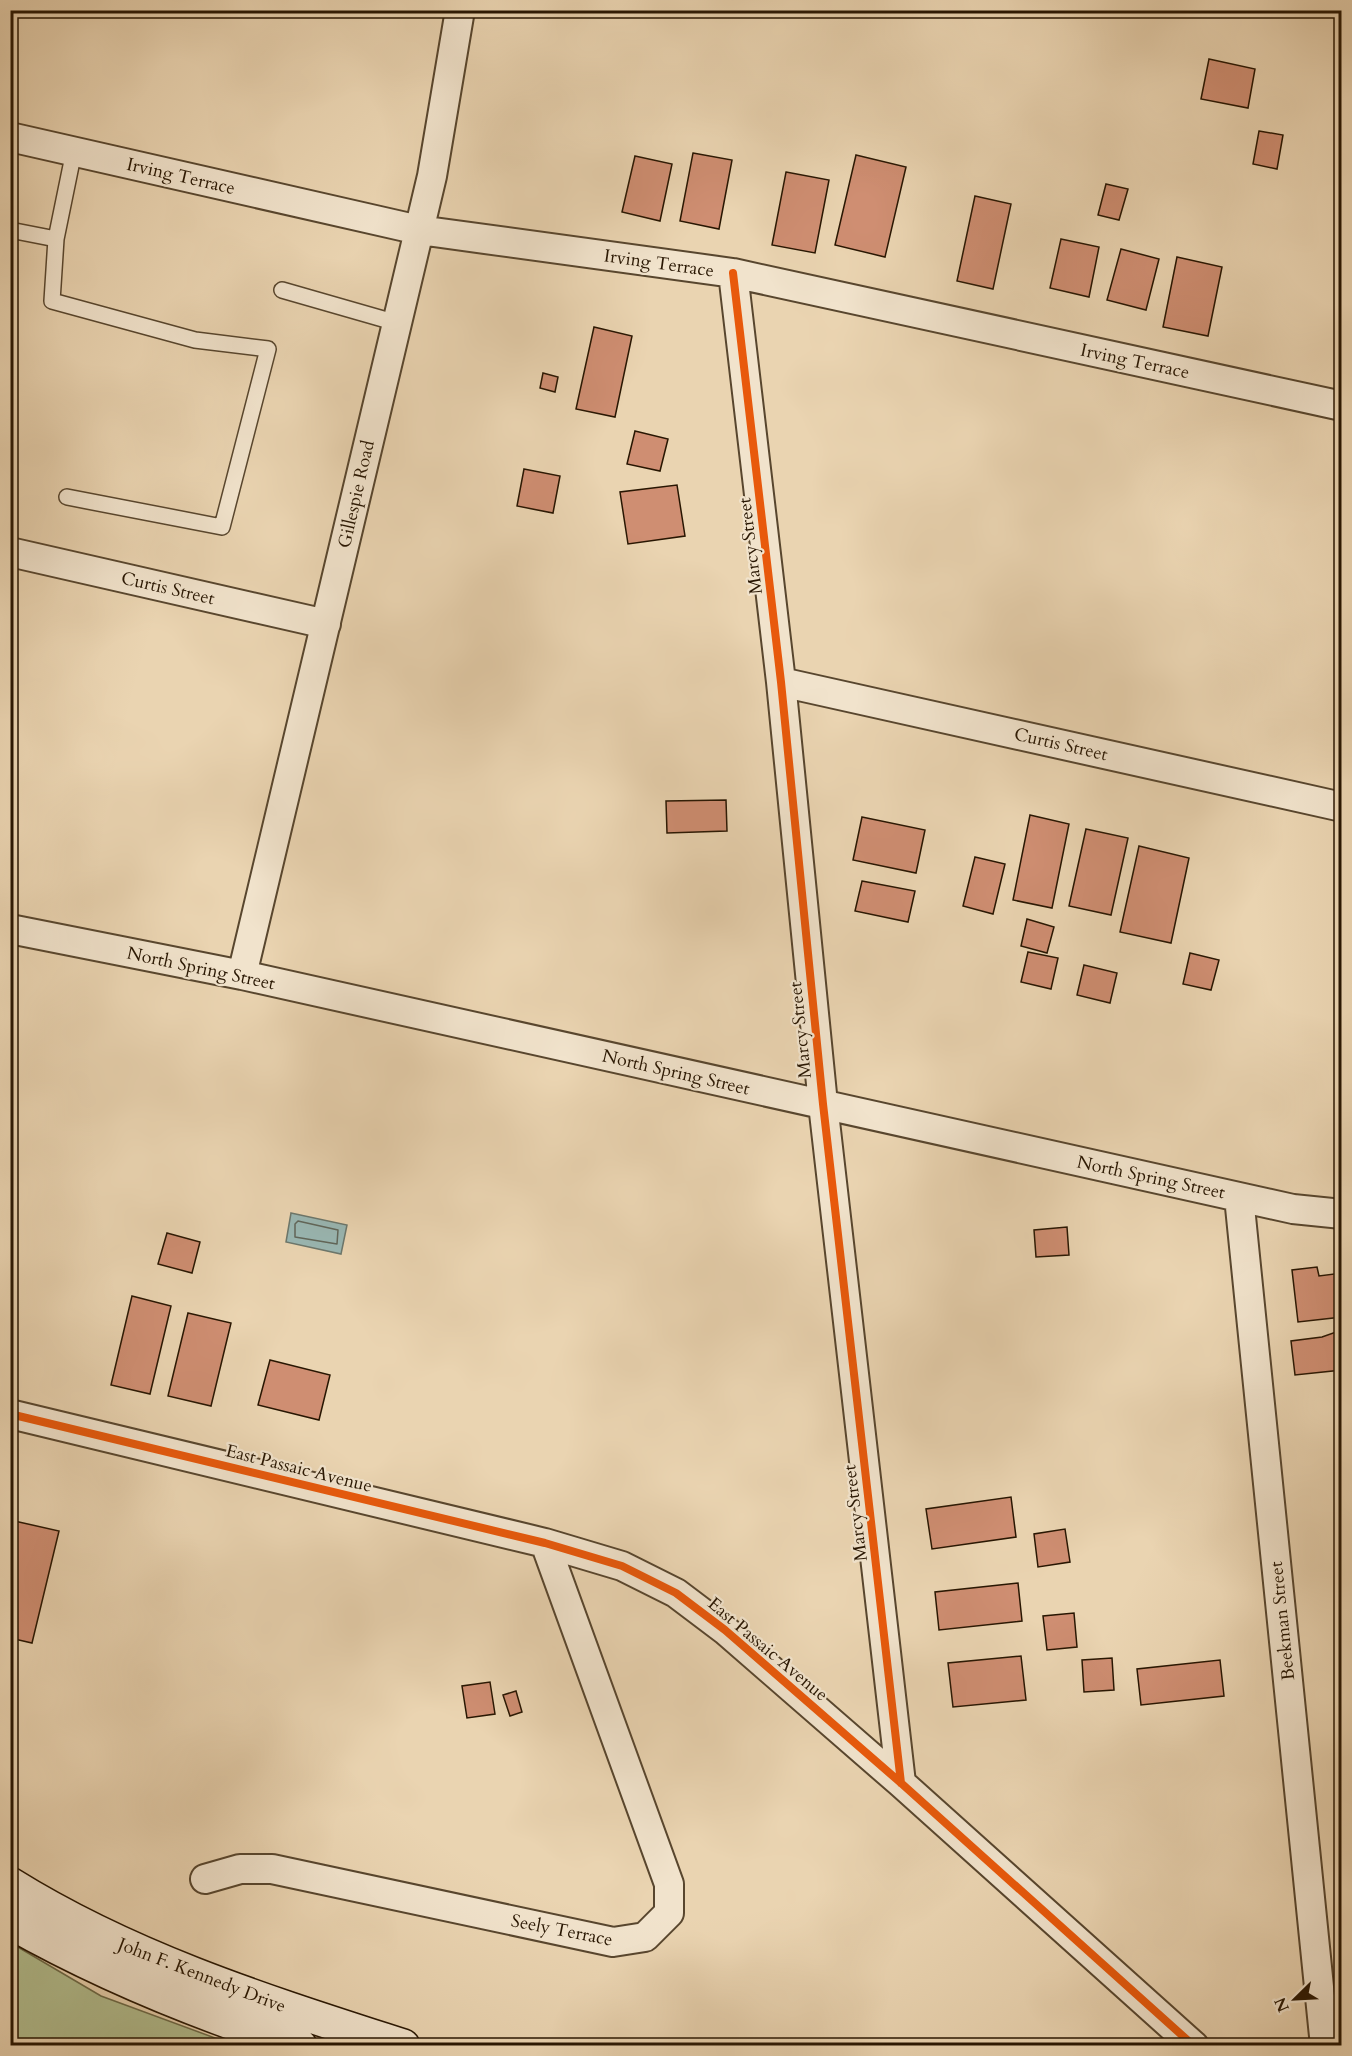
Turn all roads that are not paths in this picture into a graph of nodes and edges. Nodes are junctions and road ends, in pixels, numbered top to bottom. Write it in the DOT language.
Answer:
graph roads {
  1 [pos="460,10"];
  2 [pos="10,137"];
  3 [pos="74,151"];
  4 [pos="10,230"];
  5 [pos="419,230"];
  6 [pos="56,239"];
  7 [pos="733,273"];
  8 [pos="282,290"];
  9 [pos="397,323"];
  10 [pos="1341,406"];
  11 [pos="68,497"];
  12 [pos="10,552"];
  13 [pos="326,624"];
  14 [pos="781,682"];
  15 [pos="1341,807"];
  16 [pos="10,929"];
  17 [pos="242,975"];
  18 [pos="823,1104"];
  19 [pos="1239,1197"];
  20 [pos="1341,1215"];
  21 [pos="10,1414"];
  22 [pos="545,1543"];
  23 [pos="902,1783"];
  24 [pos="205,1879"];
  25 [pos="10,1884"];
  26 [pos="10,1922"];
  27 [pos="300,2046"];
  28 [pos="403,2046"];
  29 [pos="1194,2046"];
  30 [pos="1325,2046"];
  1 -- 5 [label="street, Gillespie Road"];
  2 -- 3 [label="street, Irving Terrace"];
  3 -- 5 [label="street, Irving Terrace"];
  3 -- 6 [label="lane"];
  4 -- 6 [label="lane"];
  5 -- 7 [label="street, Irving Terrace"];
  5 -- 9 [label="street, Gillespie Road"];
  6 -- 11 [label="lane"];
  7 -- 10 [label="street, Irving Terrace"];
  7 -- 14 [label="street, Marcy Street"];
  8 -- 9 [label="lane"];
  9 -- 13 [label="street, Gillespie Road"];
  12 -- 13 [label="street, Curtis Street"];
  13 -- 17 [label="street, Gillespie Road"];
  14 -- 15 [label="street, Curtis Street"];
  14 -- 18 [label="street, Marcy Street"];
  16 -- 17 [label="street, North Spring Street"];
  17 -- 18 [label="street, North Spring Street"];
  18 -- 19 [label="street, North Spring Street"];
  18 -- 23 [label="street, Marcy Street"];
  19 -- 20 [label="street, North Spring Street"];
  19 -- 30 [label="street, Beekman Street"];
  21 -- 22 [label="street, East Passaic Avenue"];
  22 -- 23 [label="street, East Passaic Avenue"];
  22 -- 24 [label="street, Seely Terrace"];
  23 -- 29 [label="street, East Passaic Avenue"];
  25 -- 28 [label="main road, John F. Kennedy Drive"];
  26 -- 27 [label="main road, John F. Kennedy Drive"];
}
